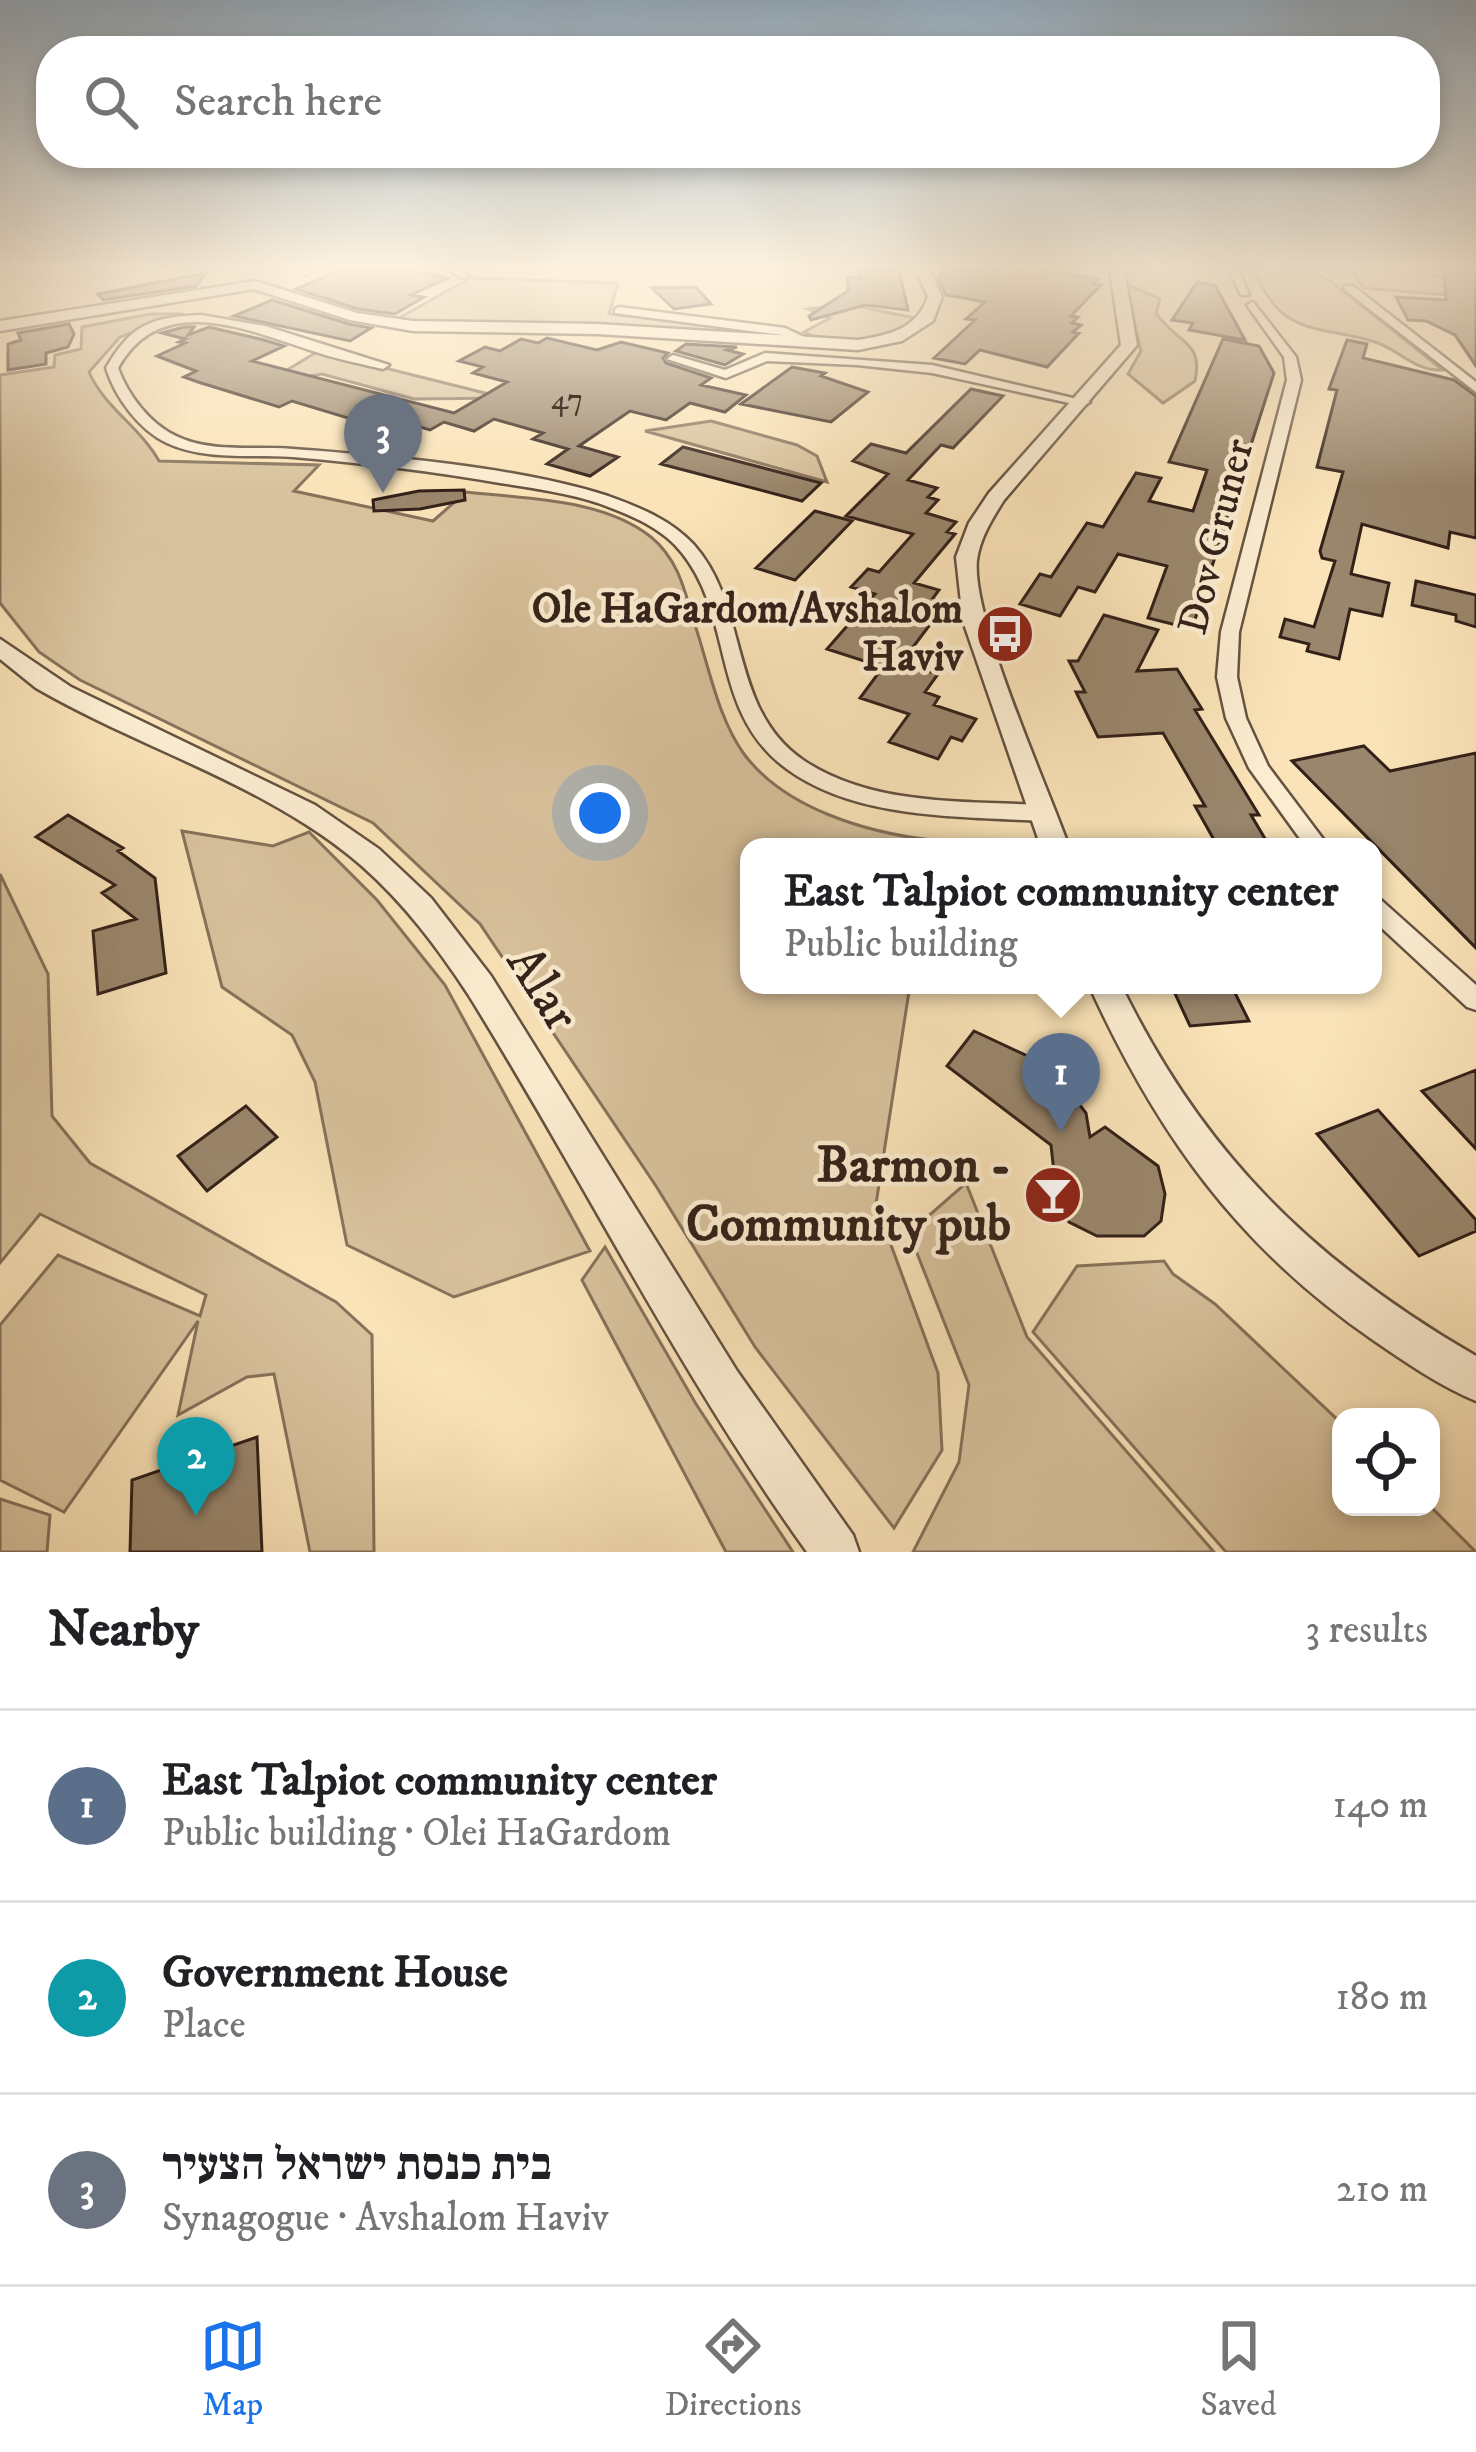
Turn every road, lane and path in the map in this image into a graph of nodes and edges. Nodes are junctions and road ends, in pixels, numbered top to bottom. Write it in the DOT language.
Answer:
graph roads {
  1 [pos="131,342"];
  2 [pos="305,342"];
  3 [pos="804,342"];
  4 [pos="874,342"];
  5 [pos="1130,342"];
  6 [pos="1280,342"];
  7 [pos="1418,342"];
  8 [pos="812,343"];
  9 [pos="673,359"];
  10 [pos="383,365"];
  11 [pos="1476,388"];
  12 [pos="1083,402"];
  13 [pos="0,646"];
  14 [pos="1042,813"];
  15 [pos="1051,838"];
  16 [pos="1311,838"];
  17 [pos="1382,914"];
  18 [pos="1110,994"];
  19 [pos="1476,1000"];
  20 [pos="1476,1380"];
  21 [pos="836,1552"];
  1 -- 14 [label="street"];
  2 -- 10 [label="street"];
  3 -- 8 [label="street"];
  4 -- 8 [label="street"];
  5 -- 12 [label="street"];
  6 -- 16 [label="street, Dov Gruner"];
  7 -- 11 [label="street"];
  9 -- 12 [label="street"];
  12 -- 14 [label="street"];
  13 -- 21 [label="street, Alar"];
  14 -- 15 [label="street"];
  17 -- 19 [label="street"];
  18 -- 20 [label="street"];
}
